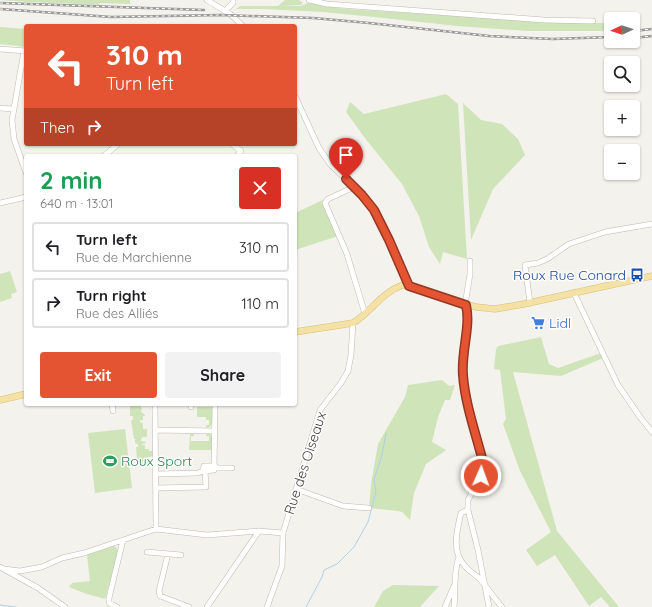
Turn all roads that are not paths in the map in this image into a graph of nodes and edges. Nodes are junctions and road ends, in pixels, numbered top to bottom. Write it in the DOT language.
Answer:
graph roads {
  1 [pos="207,0"];
  2 [pos="233,0"];
  3 [pos="309,0"];
  4 [pos="226,10"];
  5 [pos="593,21"];
  6 [pos="241,24"];
  7 [pos="0,49"];
  8 [pos="24,51"];
  9 [pos="24,56"];
  10 [pos="297,101"];
  11 [pos="0,108"];
  12 [pos="13,108"];
  13 [pos="116,146"];
  14 [pos="235,146"];
  15 [pos="242,146"];
  16 [pos="241,151"];
  17 [pos="106,154"];
  18 [pos="239,154"];
  19 [pos="24,167"];
  20 [pos="354,187"];
  21 [pos="24,197"];
  22 [pos="0,203"];
  23 [pos="652,224"];
  24 [pos="470,261"];
  25 [pos="652,276"];
  26 [pos="409,286"];
  27 [pos="574,293"];
  28 [pos="530,303"];
  29 [pos="466,305"];
  30 [pos="365,314"];
  31 [pos="353,323"];
  32 [pos="297,332"];
  33 [pos="24,394"];
  34 [pos="0,400"];
  35 [pos="112,406"];
  36 [pos="155,406"];
  37 [pos="215,406"];
  38 [pos="113,411"];
  39 [pos="155,430"];
  40 [pos="215,431"];
  41 [pos="652,432"];
  42 [pos="215,468"];
  43 [pos="232,468"];
  44 [pos="204,471"];
  45 [pos="156,474"];
  46 [pos="156,488"];
  47 [pos="296,489"];
  48 [pos="369,508"];
  49 [pos="468,510"];
  50 [pos="156,529"];
  51 [pos="259,531"];
  52 [pos="283,533"];
  53 [pos="123,540"];
  54 [pos="147,552"];
  55 [pos="168,554"];
  56 [pos="181,555"];
  57 [pos="459,557"];
  58 [pos="1,567"];
  59 [pos="455,583"];
  60 [pos="486,587"];
  61 [pos="65,607"];
  62 [pos="117,607"];
  63 [pos="189,607"];
  64 [pos="207,607"];
  65 [pos="266,607"];
  66 [pos="444,607"];
  67 [pos="454,607"];
  68 [pos="489,607"];
  69 [pos="502,607"];
  1 -- 4 [label="street"];
  2 -- 4 [label="street"];
  3 -- 5 [label="street"];
  4 -- 6 [label="street"];
  7 -- 8 [label="street"];
  9 -- 12 [label="street"];
  10 -- 20 [label="street"];
  11 -- 12 [label="street"];
  12 -- 19 [label="street"];
  13 -- 17 [label="street"];
  14 -- 16 [label="street"];
  15 -- 16 [label="street"];
  16 -- 18 [label="street"];
  20 -- 26 [label="street"];
  20 -- 30 [label="street"];
  21 -- 22 [label="street"];
  23 -- 28 [label="street"];
  24 -- 29 [label="street"];
  25 -- 27 [label="main road"];
  26 -- 29 [label="main road"];
  26 -- 30 [label="main road"];
  27 -- 28 [label="main road"];
  27 -- 41 [label="street"];
  28 -- 29 [label="main road"];
  29 -- 49 [label="street"];
  30 -- 31 [label="main road"];
  31 -- 32 [label="main road"];
  31 -- 47 [label="street, Rue des Oiseaux"];
  33 -- 34 [label="main road"];
  35 -- 38 [label="street"];
  36 -- 39 [label="street"];
  37 -- 40 [label="street"];
  39 -- 40 [label="street"];
  39 -- 45 [label="street"];
  40 -- 42 [label="street"];
  42 -- 43 [label="street"];
  42 -- 44 [label="street"];
  44 -- 45 [label="street"];
  44 -- 46 [label="street"];
  45 -- 46 [label="street"];
  46 -- 50 [label="street"];
  47 -- 48 [label="street"];
  47 -- 52 [label="street, Rue des Oiseaux"];
  49 -- 57 [label="street"];
  49 -- 60 [label="street"];
  50 -- 51 [label="street"];
  50 -- 53 [label="street"];
  51 -- 52 [label="street"];
  51 -- 64 [label="street"];
  52 -- 65 [label="street, Rue des Oiseaux"];
  53 -- 58 [label="street"];
  53 -- 62 [label="street"];
  54 -- 55 [label="street"];
  55 -- 56 [label="street"];
  55 -- 63 [label="street"];
  57 -- 59 [label="street"];
  57 -- 60 [label="street"];
  58 -- 61 [label="street"];
  59 -- 66 [label="street"];
  59 -- 67 [label="street"];
  60 -- 68 [label="street"];
  60 -- 69 [label="street"];
}
